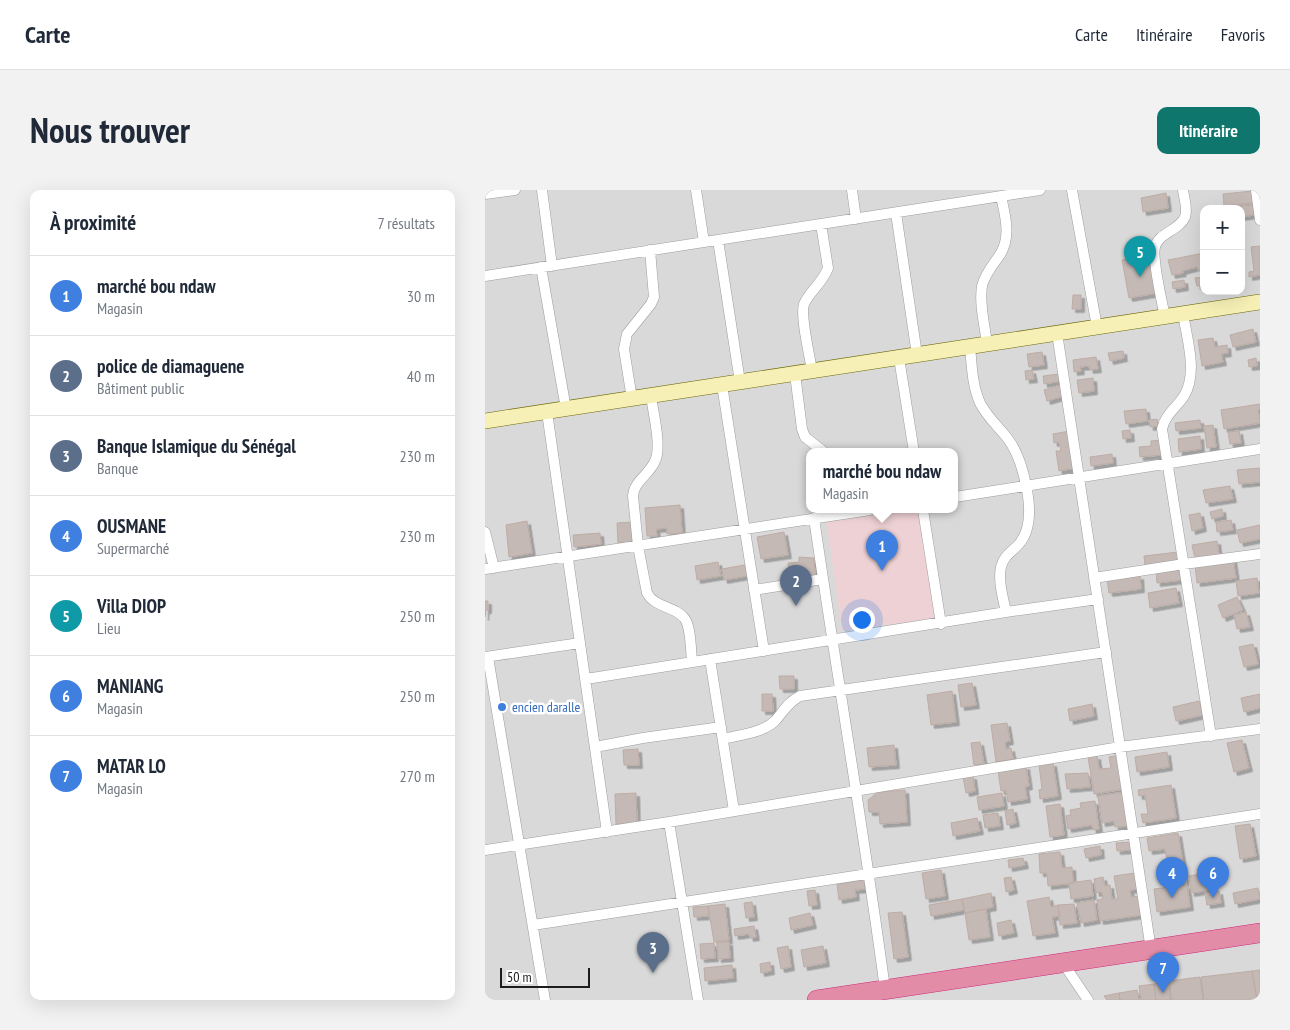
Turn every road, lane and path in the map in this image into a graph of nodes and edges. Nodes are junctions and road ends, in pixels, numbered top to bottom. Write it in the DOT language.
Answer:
graph roads {
  1 [pos="515,190"];
  2 [pos="541,190"];
  3 [pos="696,190"];
  4 [pos="852,190"];
  5 [pos="1040,190"];
  6 [pos="1072,190"];
  7 [pos="1183,190"];
  8 [pos="1256,190"];
  9 [pos="485,194"];
  10 [pos="1001,196"];
  11 [pos="896,212"];
  12 [pos="856,219"];
  13 [pos="1260,220"];
  14 [pos="821,224"];
  15 [pos="718,240"];
  16 [pos="704,242"];
  17 [pos="650,250"];
  18 [pos="547,266"];
  19 [pos="485,276"];
  20 [pos="1260,302"];
  21 [pos="1183,314"];
  22 [pos="1165,317"];
  23 [pos="1097,327"];
  24 [pos="1057,333"];
  25 [pos="987,344"];
  26 [pos="970,347"];
  27 [pos="917,355"];
  28 [pos="899,358"];
  29 [pos="812,371"];
  30 [pos="795,374"];
  31 [pos="740,382"];
  32 [pos="722,385"];
  33 [pos="651,396"];
  34 [pos="632,399"];
  35 [pos="566,409"];
  36 [pos="547,412"];
  37 [pos="485,422"];
  38 [pos="819,448"];
  39 [pos="913,448"];
  40 [pos="1260,449"];
  41 [pos="1168,464"];
  42 [pos="1079,477"];
  43 [pos="1026,486"];
  44 [pos="958,497"];
  45 [pos="842,513"];
  46 [pos="923,513"];
  47 [pos="814,518"];
  48 [pos="745,529"];
  49 [pos="485,532"];
  50 [pos="638,546"];
  51 [pos="1260,554"];
  52 [pos="568,557"];
  53 [pos="1183,564"];
  54 [pos="489,569"];
  55 [pos="1094,578"];
  56 [pos="823,579"];
  57 [pos="754,590"];
  58 [pos="1098,600"];
  59 [pos="1006,612"];
  60 [pos="941,624"];
  61 [pos="832,641"];
  62 [pos="580,643"];
  63 [pos="764,651"];
  64 [pos="1106,652"];
  65 [pos="486,657"];
  66 [pos="710,660"];
  67 [pos="692,662"];
  68 [pos="585,679"];
  69 [pos="840,690"];
  70 [pos="721,727"];
  71 [pos="1260,729"];
  72 [pos="1211,736"];
  73 [pos="723,739"];
  74 [pos="1120,747"];
  75 [pos="595,748"];
  76 [pos="857,790"];
  77 [pos="734,811"];
  78 [pos="1260,814"];
  79 [pos="669,822"];
  80 [pos="607,832"];
  81 [pos="1134,833"];
  82 [pos="520,846"];
  83 [pos="485,850"];
  84 [pos="870,874"];
  85 [pos="682,902"];
  86 [pos="533,925"];
  87 [pos="1260,933"];
  88 [pos="1151,950"];
  89 [pos="1063,963"];
  90 [pos="885,989"];
  91 [pos="545,1000"];
  92 [pos="698,1000"];
  93 [pos="817,1000"];
  94 [pos="1088,1000"];
  1 -- 9 [label="street"];
  2 -- 18 [label="street"];
  3 -- 16 [label="street"];
  4 -- 12 [label="street"];
  5 -- 10 [label="street"];
  6 -- 23 [label="street"];
  7 -- 22 [label="street"];
  8 -- 13 [label="street"];
  10 -- 11 [label="street"];
  10 -- 25 [label="street"];
  11 -- 12 [label="street"];
  11 -- 27 [label="street"];
  12 -- 14 [label="street"];
  14 -- 15 [label="street"];
  14 -- 29 [label="street"];
  15 -- 16 [label="street"];
  15 -- 31 [label="street"];
  16 -- 17 [label="street"];
  17 -- 18 [label="street"];
  17 -- 34 [label="street"];
  18 -- 19 [label="street"];
  18 -- 35 [label="street"];
  20 -- 21 [label="main road"];
  21 -- 22 [label="main road"];
  21 -- 41 [label="street"];
  22 -- 23 [label="main road"];
  23 -- 24 [label="main road"];
  24 -- 25 [label="main road"];
  24 -- 42 [label="street"];
  25 -- 26 [label="main road"];
  26 -- 27 [label="main road"];
  26 -- 43 [label="street"];
  27 -- 28 [label="main road"];
  28 -- 29 [label="main road"];
  28 -- 39 [label="street"];
  29 -- 30 [label="main road"];
  30 -- 31 [label="main road"];
  30 -- 38 [label="street"];
  31 -- 32 [label="main road"];
  32 -- 33 [label="main road"];
  32 -- 48 [label="street"];
  33 -- 34 [label="main road"];
  33 -- 50 [label="street"];
  34 -- 35 [label="main road"];
  35 -- 36 [label="main road"];
  36 -- 37 [label="main road"];
  36 -- 52 [label="street"];
  40 -- 41 [label="street"];
  41 -- 42 [label="street"];
  41 -- 53 [label="street"];
  42 -- 43 [label="street"];
  42 -- 55 [label="street"];
  43 -- 44 [label="street"];
  43 -- 59 [label="street"];
  45 -- 47 [label="street"];
  46 -- 60 [label="street"];
  47 -- 48 [label="street"];
  47 -- 56 [label="street"];
  48 -- 50 [label="street"];
  48 -- 57 [label="street"];
  49 -- 54 [label="street"];
  50 -- 52 [label="street"];
  50 -- 67 [label="street"];
  51 -- 53 [label="street"];
  52 -- 54 [label="street"];
  52 -- 62 [label="street"];
  53 -- 55 [label="street"];
  53 -- 72 [label="street"];
  55 -- 58 [label="street"];
  56 -- 57 [label="street"];
  56 -- 61 [label="street"];
  57 -- 63 [label="street"];
  58 -- 59 [label="street"];
  58 -- 64 [label="street"];
  59 -- 60 [label="street"];
  60 -- 61 [label="street"];
  61 -- 63 [label="street"];
  61 -- 69 [label="street"];
  62 -- 65 [label="street"];
  62 -- 68 [label="street"];
  63 -- 66 [label="street"];
  64 -- 69 [label="street"];
  64 -- 74 [label="street"];
  65 -- 82 [label="street"];
  66 -- 67 [label="street"];
  66 -- 70 [label="street"];
  67 -- 68 [label="street"];
  68 -- 75 [label="street"];
  69 -- 73 [label="street"];
  69 -- 76 [label="street"];
  70 -- 73 [label="street"];
  70 -- 75 [label="street"];
  71 -- 72 [label="street"];
  72 -- 74 [label="street"];
  73 -- 77 [label="street"];
  74 -- 76 [label="street"];
  74 -- 81 [label="street"];
  75 -- 80 [label="street"];
  76 -- 77 [label="street"];
  76 -- 84 [label="street"];
  77 -- 79 [label="street"];
  78 -- 81 [label="street"];
  79 -- 80 [label="street"];
  79 -- 85 [label="street"];
  80 -- 82 [label="street"];
  81 -- 84 [label="street"];
  81 -- 88 [label="street"];
  82 -- 83 [label="street"];
  82 -- 86 [label="street"];
  84 -- 85 [label="street"];
  84 -- 90 [label="street"];
  85 -- 86 [label="street"];
  85 -- 92 [label="street"];
  86 -- 91 [label="street"];
  87 -- 88 [label="highway"];
  88 -- 89 [label="highway"];
  89 -- 90 [label="highway"];
  89 -- 94 [label="street"];
  90 -- 93 [label="highway"];
}
